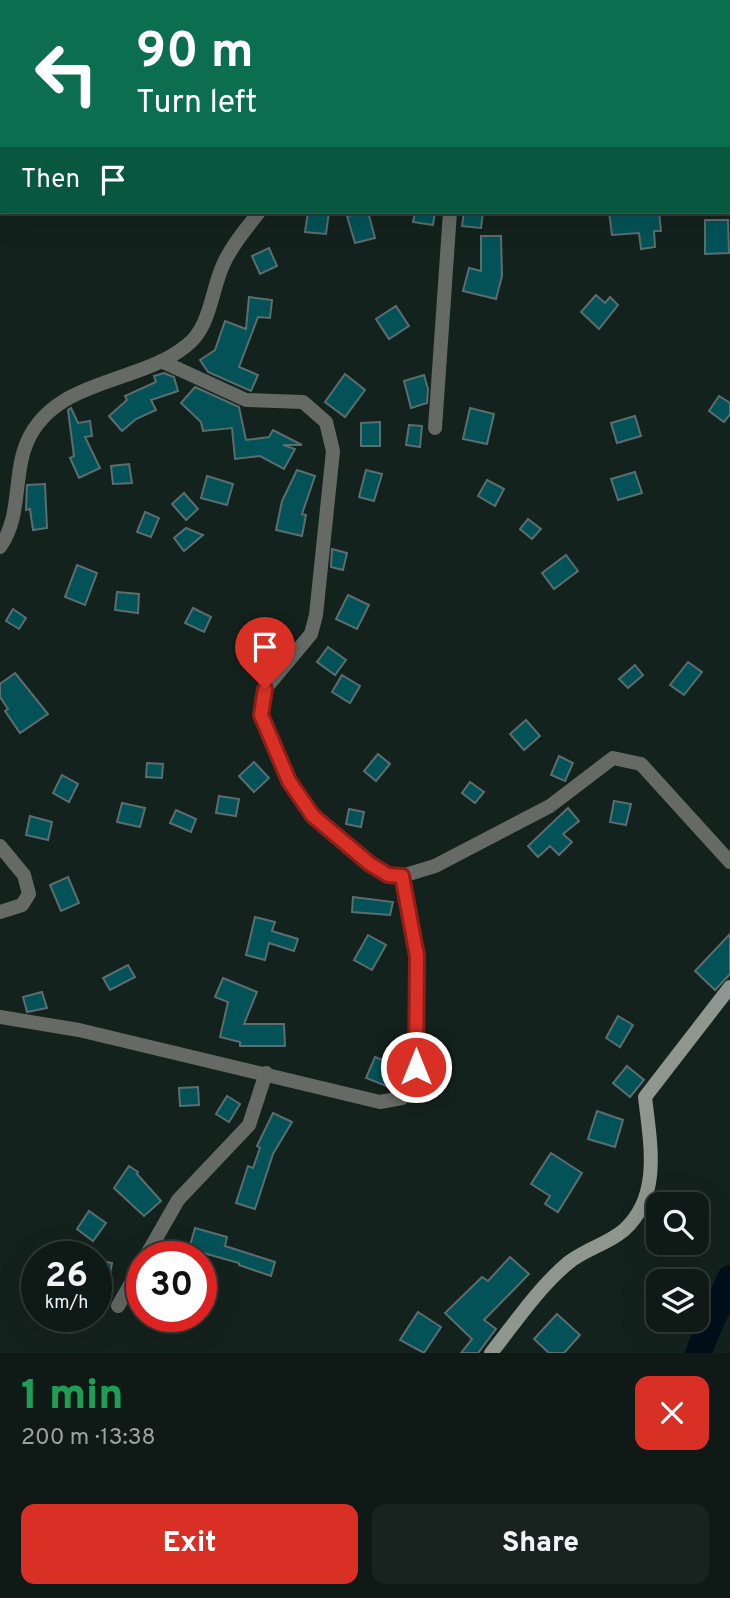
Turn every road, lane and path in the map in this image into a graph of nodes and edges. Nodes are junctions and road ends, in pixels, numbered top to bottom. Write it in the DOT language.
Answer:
graph roads {
  1 [pos="258,214"];
  2 [pos="450,214"];
  3 [pos="161,361"];
  4 [pos="435,428"];
  5 [pos="0,547"];
  6 [pos="0,846"];
  7 [pos="730,862"];
  8 [pos="402,876"];
  9 [pos="0,912"];
  10 [pos="730,987"];
  11 [pos="0,1017"];
  12 [pos="266,1073"];
  13 [pos="155,1241"];
  14 [pos="126,1292"];
  15 [pos="118,1306"];
  16 [pos="491,1353"];
  1 -- 3 [label="street"];
  2 -- 4 [label="street"];
  3 -- 5 [label="street"];
  3 -- 8 [label="street"];
  6 -- 9 [label="street"];
  7 -- 8 [label="street"];
  8 -- 12 [label="street"];
  10 -- 16 [label="street"];
  11 -- 12 [label="street"];
  12 -- 13 [label="street"];
  14 -- 15 [label="street"];
}
